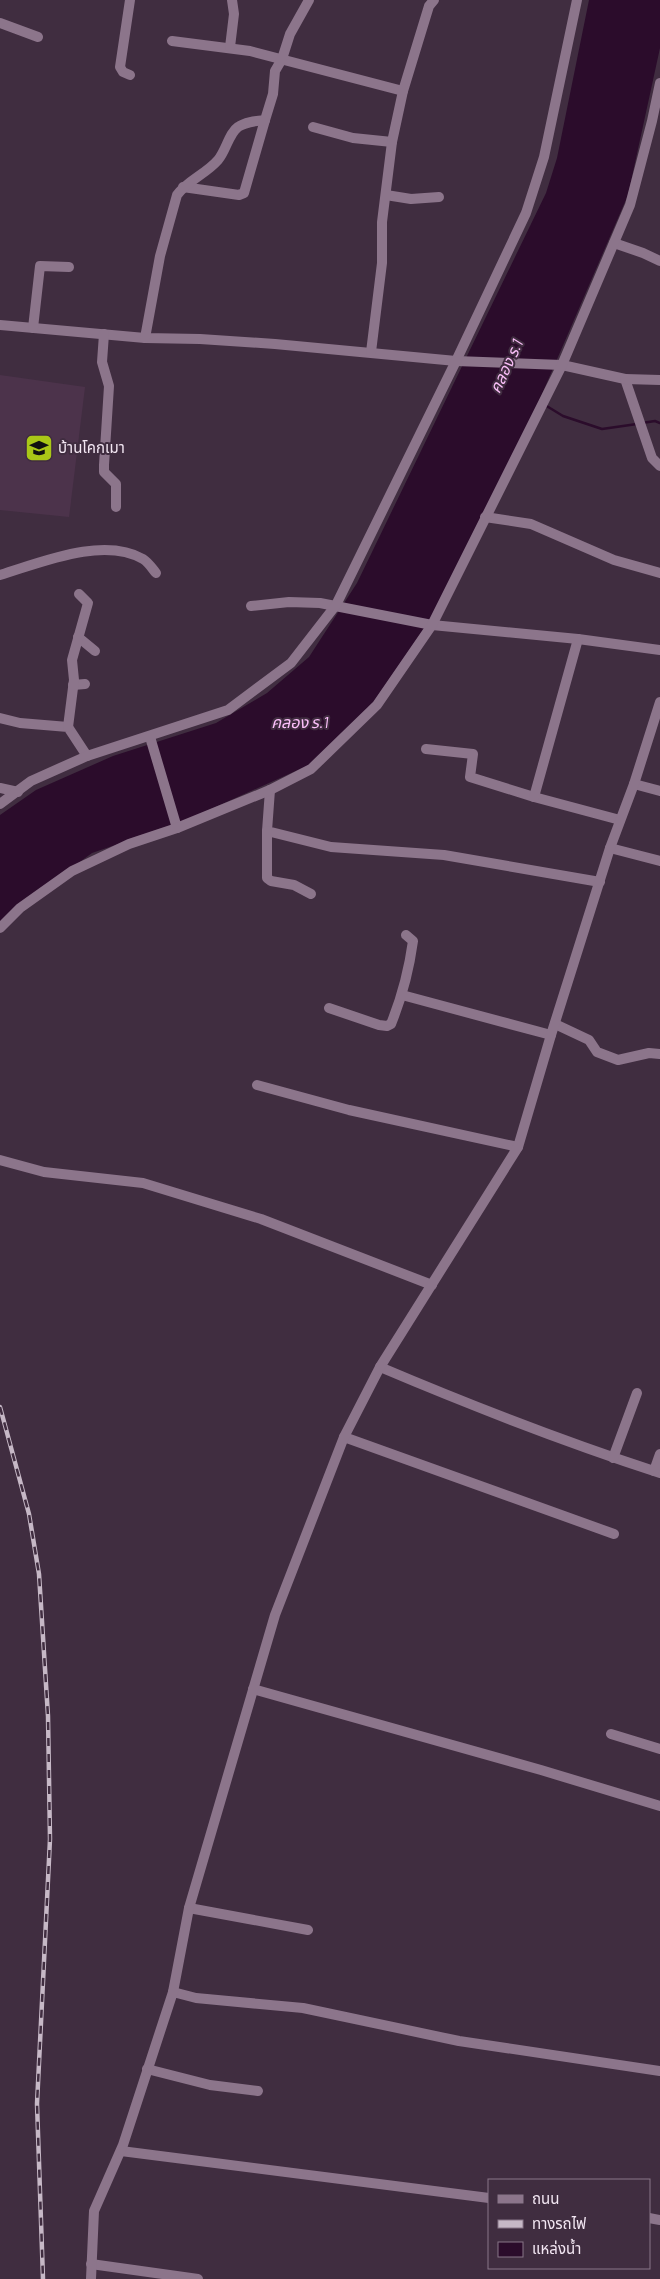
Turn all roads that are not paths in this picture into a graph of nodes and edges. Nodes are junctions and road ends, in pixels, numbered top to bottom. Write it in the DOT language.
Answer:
graph roads {
  1 [pos="130,0"];
  2 [pos="232,0"];
  3 [pos="309,0"];
  4 [pos="578,0"];
  5 [pos="430,1"];
  6 [pos="0,22"];
  7 [pos="38,37"];
  8 [pos="172,41"];
  9 [pos="230,47"];
  10 [pos="282,59"];
  11 [pos="130,75"];
  12 [pos="660,83"];
  13 [pos="402,91"];
  14 [pos="265,120"];
  15 [pos="314,127"];
  16 [pos="392,142"];
  17 [pos="182,187"];
  18 [pos="386,195"];
  19 [pos="439,197"];
  20 [pos="614,243"];
  21 [pos="660,262"];
  22 [pos="69,268"];
  23 [pos="0,325"];
  24 [pos="33,328"];
  25 [pos="104,334"];
  26 [pos="145,338"];
  27 [pos="371,352"];
  28 [pos="456,361"];
  29 [pos="562,364"];
  30 [pos="625,379"];
  31 [pos="660,380"];
  32 [pos="660,466"];
  33 [pos="116,507"];
  34 [pos="486,517"];
  35 [pos="156,573"];
  36 [pos="660,573"];
  37 [pos="0,575"];
  38 [pos="79,594"];
  39 [pos="336,605"];
  40 [pos="251,606"];
  41 [pos="432,624"];
  42 [pos="78,637"];
  43 [pos="578,639"];
  44 [pos="660,650"];
  45 [pos="95,651"];
  46 [pos="85,684"];
  47 [pos="73,685"];
  48 [pos="660,702"];
  49 [pos="0,718"];
  50 [pos="68,727"];
  51 [pos="150,737"];
  52 [pos="426,749"];
  53 [pos="87,756"];
  54 [pos="634,784"];
  55 [pos="0,788"];
  56 [pos="270,790"];
  57 [pos="660,791"];
  58 [pos="18,792"];
  59 [pos="534,797"];
  60 [pos="0,804"];
  61 [pos="620,820"];
  62 [pos="177,828"];
  63 [pos="267,831"];
  64 [pos="610,848"];
  65 [pos="660,861"];
  66 [pos="600,882"];
  67 [pos="311,894"];
  68 [pos="0,928"];
  69 [pos="406,935"];
  70 [pos="402,995"];
  71 [pos="329,1008"];
  72 [pos="555,1024"];
  73 [pos="551,1035"];
  74 [pos="660,1054"];
  75 [pos="257,1085"];
  76 [pos="518,1147"];
  77 [pos="0,1160"];
  78 [pos="432,1284"];
  79 [pos="380,1367"];
  80 [pos="637,1393"];
  81 [pos="344,1437"];
  82 [pos="660,1454"];
  83 [pos="613,1458"];
  84 [pos="657,1472"];
  85 [pos="614,1534"];
  86 [pos="253,1689"];
  87 [pos="611,1734"];
  88 [pos="660,1749"];
  89 [pos="660,1806"];
  90 [pos="189,1908"];
  91 [pos="308,1930"];
  92 [pos="172,1992"];
  93 [pos="147,2069"];
  94 [pos="660,2071"];
  95 [pos="258,2092"];
  96 [pos="121,2151"];
  97 [pos="488,2198"];
  98 [pos="91,2264"];
  99 [pos="91,2279"];
  100 [pos="198,2279"];
  1 -- 11 [label="street"];
  2 -- 9 [label="street"];
  3 -- 10 [label="street"];
  4 -- 28 [label="street"];
  5 -- 13 [label="street"];
  6 -- 7 [label="street"];
  8 -- 9 [label="street"];
  9 -- 10 [label="street"];
  10 -- 13 [label="street"];
  10 -- 14 [label="street"];
  12 -- 20 [label="street"];
  13 -- 16 [label="street"];
  14 -- 17 [label="street"];
  14 -- 17 [label="street"];
  15 -- 16 [label="street"];
  16 -- 18 [label="street"];
  17 -- 26 [label="street"];
  18 -- 19 [label="street"];
  18 -- 27 [label="street"];
  20 -- 21 [label="street"];
  20 -- 29 [label="street"];
  22 -- 24 [label="street"];
  23 -- 24 [label="street"];
  24 -- 25 [label="street"];
  25 -- 26 [label="street"];
  25 -- 33 [label="street"];
  26 -- 27 [label="street"];
  27 -- 28 [label="street"];
  28 -- 29 [label="street"];
  28 -- 39 [label="street"];
  29 -- 30 [label="street"];
  29 -- 34 [label="street"];
  30 -- 31 [label="street"];
  30 -- 32 [label="street"];
  34 -- 36 [label="street"];
  34 -- 41 [label="street"];
  35 -- 37 [label="street"];
  38 -- 42 [label="street"];
  39 -- 40 [label="street"];
  39 -- 41 [label="street"];
  39 -- 51 [label="street"];
  41 -- 43 [label="street"];
  41 -- 56 [label="street"];
  42 -- 45 [label="street"];
  42 -- 47 [label="street"];
  43 -- 44 [label="street"];
  43 -- 59 [label="street"];
  46 -- 47 [label="street"];
  47 -- 50 [label="street"];
  48 -- 54 [label="street"];
  49 -- 50 [label="street"];
  50 -- 53 [label="street"];
  51 -- 53 [label="street"];
  51 -- 62 [label="street"];
  52 -- 59 [label="street"];
  53 -- 58 [label="street"];
  54 -- 57 [label="street"];
  54 -- 61 [label="street"];
  55 -- 58 [label="street"];
  56 -- 62 [label="street"];
  56 -- 63 [label="street"];
  58 -- 60 [label="street"];
  59 -- 61 [label="street"];
  61 -- 64 [label="street"];
  62 -- 68 [label="street"];
  63 -- 66 [label="street"];
  63 -- 67 [label="street"];
  64 -- 65 [label="street"];
  64 -- 66 [label="street"];
  66 -- 72 [label="street"];
  69 -- 70 [label="street"];
  70 -- 71 [label="street"];
  70 -- 73 [label="street"];
  72 -- 73 [label="street"];
  72 -- 74 [label="street"];
  73 -- 76 [label="street"];
  75 -- 76 [label="street"];
  76 -- 78 [label="street"];
  77 -- 78 [label="street"];
  78 -- 79 [label="street"];
  79 -- 81 [label="street"];
  79 -- 83 [label="street"];
  80 -- 83 [label="street"];
  81 -- 85 [label="street"];
  81 -- 86 [label="street"];
  82 -- 84 [label="street"];
  83 -- 84 [label="street"];
  86 -- 89 [label="street"];
  86 -- 90 [label="street"];
  87 -- 88 [label="street"];
  90 -- 91 [label="street"];
  90 -- 92 [label="street"];
  92 -- 93 [label="street"];
  92 -- 94 [label="street"];
  93 -- 95 [label="street"];
  93 -- 96 [label="street"];
  96 -- 97 [label="street"];
  96 -- 98 [label="street"];
  98 -- 99 [label="street"];
  98 -- 100 [label="street"];
}
